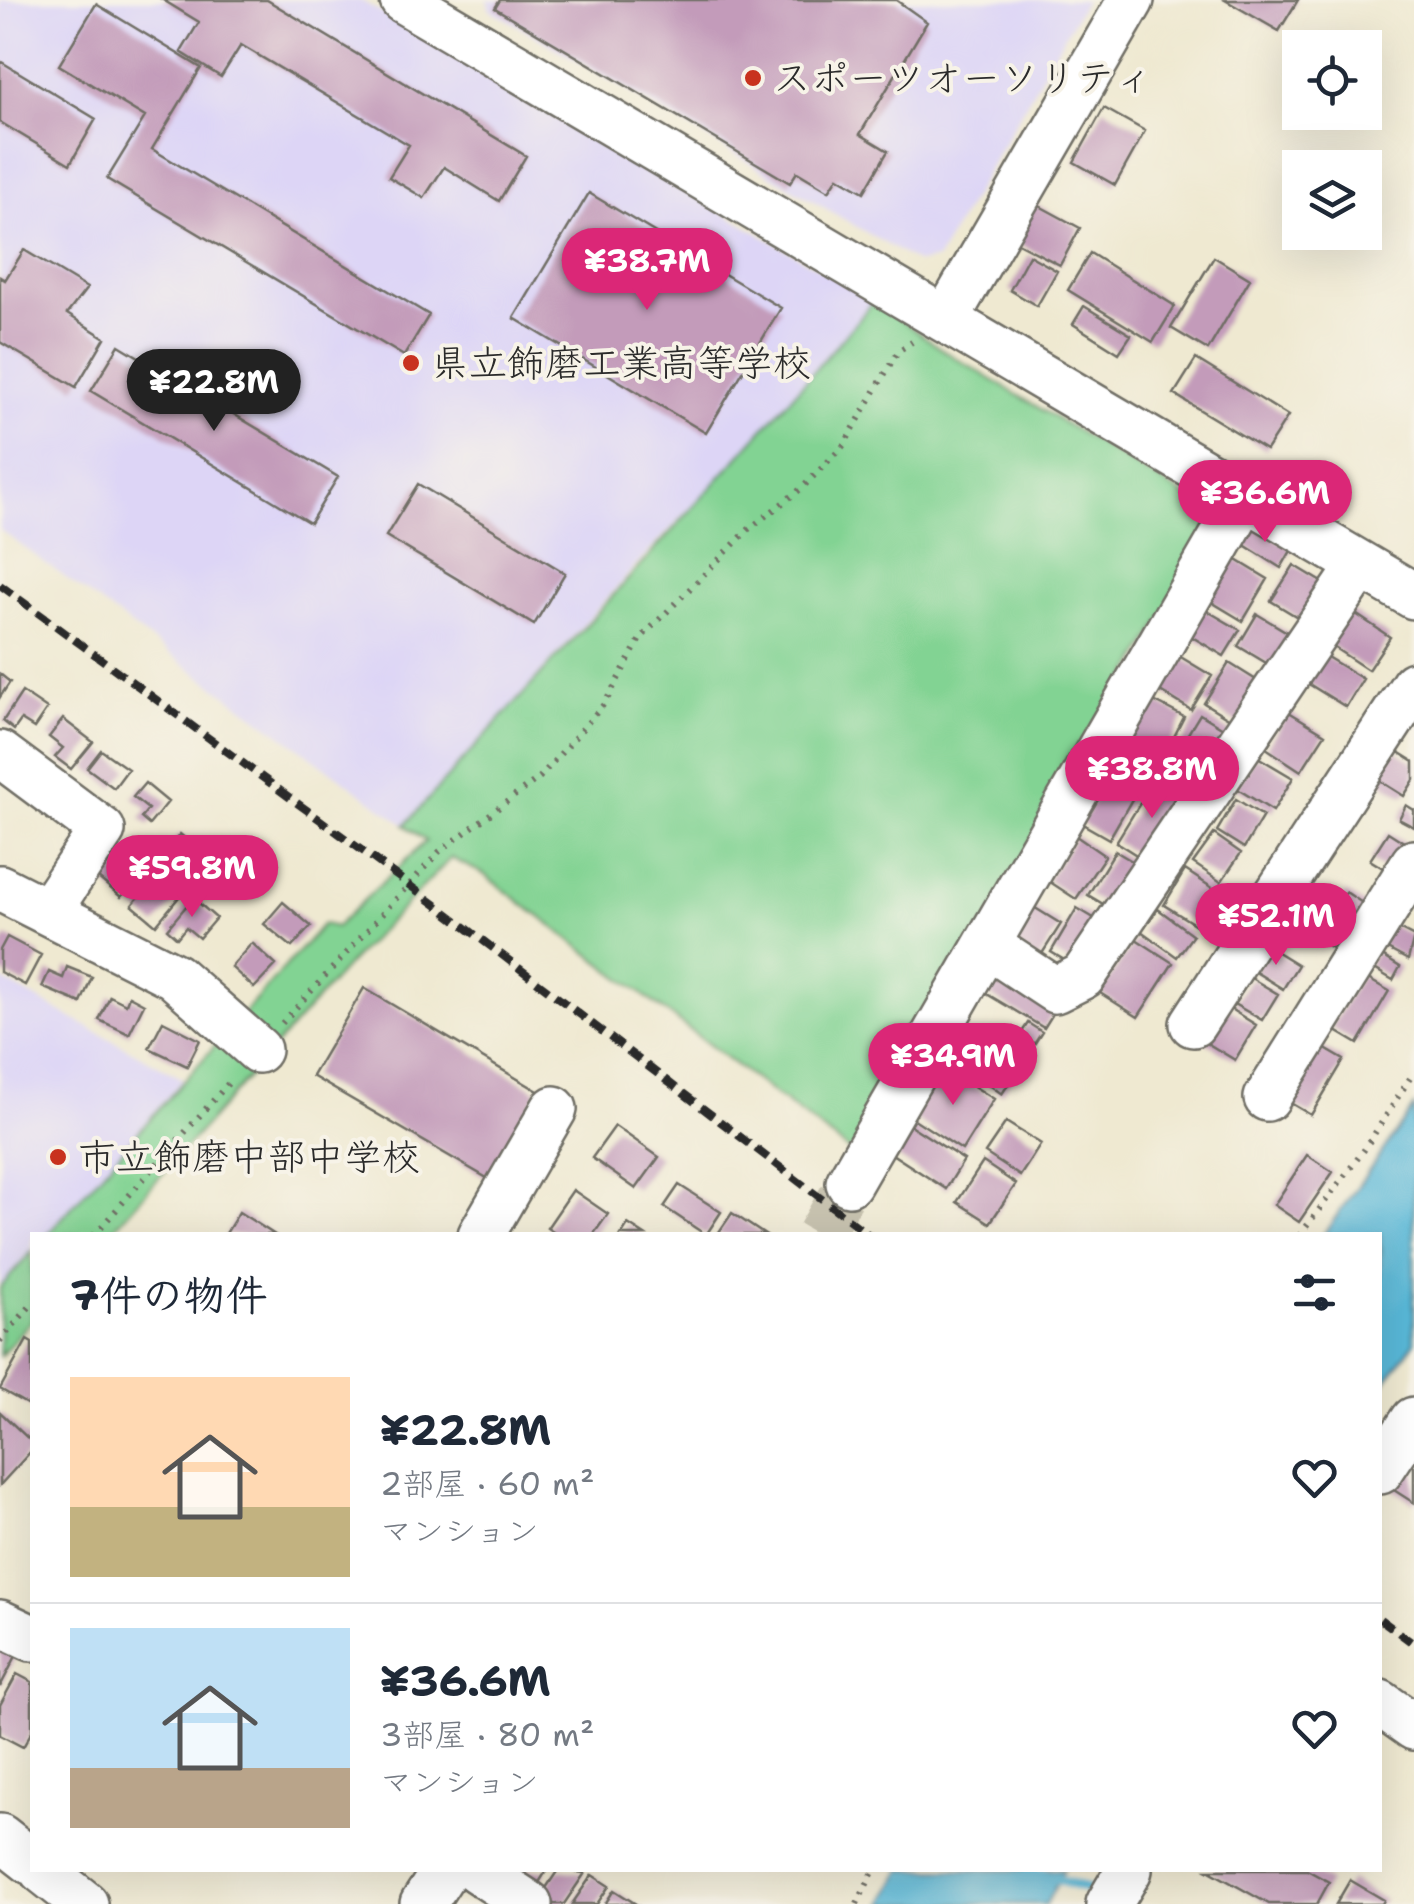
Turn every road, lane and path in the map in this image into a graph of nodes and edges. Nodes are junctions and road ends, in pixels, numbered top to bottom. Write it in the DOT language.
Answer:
graph roads {
  1 [pos="404,0"];
  2 [pos="1131,0"];
  3 [pos="455,13"];
  4 [pos="946,319"];
  5 [pos="1245,498"];
  6 [pos="1361,565"];
  7 [pos="1414,596"];
  8 [pos="1414,686"];
  9 [pos="0,754"];
  10 [pos="1414,863"];
  11 [pos="0,888"];
  12 [pos="48,911"];
  13 [pos="987,945"];
  14 [pos="1193,1024"];
  15 [pos="258,1050"];
  16 [pos="1414,1072"];
  17 [pos="1267,1098"];
  18 [pos="554,1109"];
  19 [pos="849,1182"];
  20 [pos="97,1232"];
  21 [pos="483,1232"];
  22 [pos="1302,1232"];
  23 [pos="30,1306"];
  24 [pos="0,1340"];
  25 [pos="1412,1427"];
  26 [pos="1382,1468"];
  27 [pos="0,1623"];
  28 [pos="30,1637"];
  29 [pos="1382,1704"];
  30 [pos="1414,1728"];
  31 [pos="0,1837"];
  32 [pos="30,1860"];
  33 [pos="45,1872"];
  34 [pos="445,1872"];
  35 [pos="481,1872"];
  36 [pos="873,1872"];
  37 [pos="85,1904"];
  38 [pos="423,1904"];
  39 [pos="529,1904"];
  40 [pos="857,1904"];
  1 -- 3 [label="street"];
  2 -- 4 [label="street"];
  3 -- 4 [label="street"];
  4 -- 5 [label="street"];
  4 -- 15 [label="path"];
  5 -- 6 [label="street"];
  5 -- 13 [label="street"];
  6 -- 7 [label="street"];
  6 -- 13 [label="street"];
  8 -- 14 [label="street"];
  9 -- 12 [label="street"];
  10 -- 17 [label="street"];
  11 -- 12 [label="street"];
  12 -- 15 [label="street"];
  13 -- 19 [label="street"];
  15 -- 20 [label="path"];
  16 -- 22 [label="path"];
  18 -- 21 [label="street"];
  23 -- 24 [label="path"];
  25 -- 26 [label="street"];
  27 -- 28 [label="street"];
  29 -- 30 [label="street"];
  31 -- 32 [label="street"];
  33 -- 37 [label="street"];
  34 -- 38 [label="street"];
  35 -- 39 [label="street"];
  36 -- 40 [label="path"];
}
